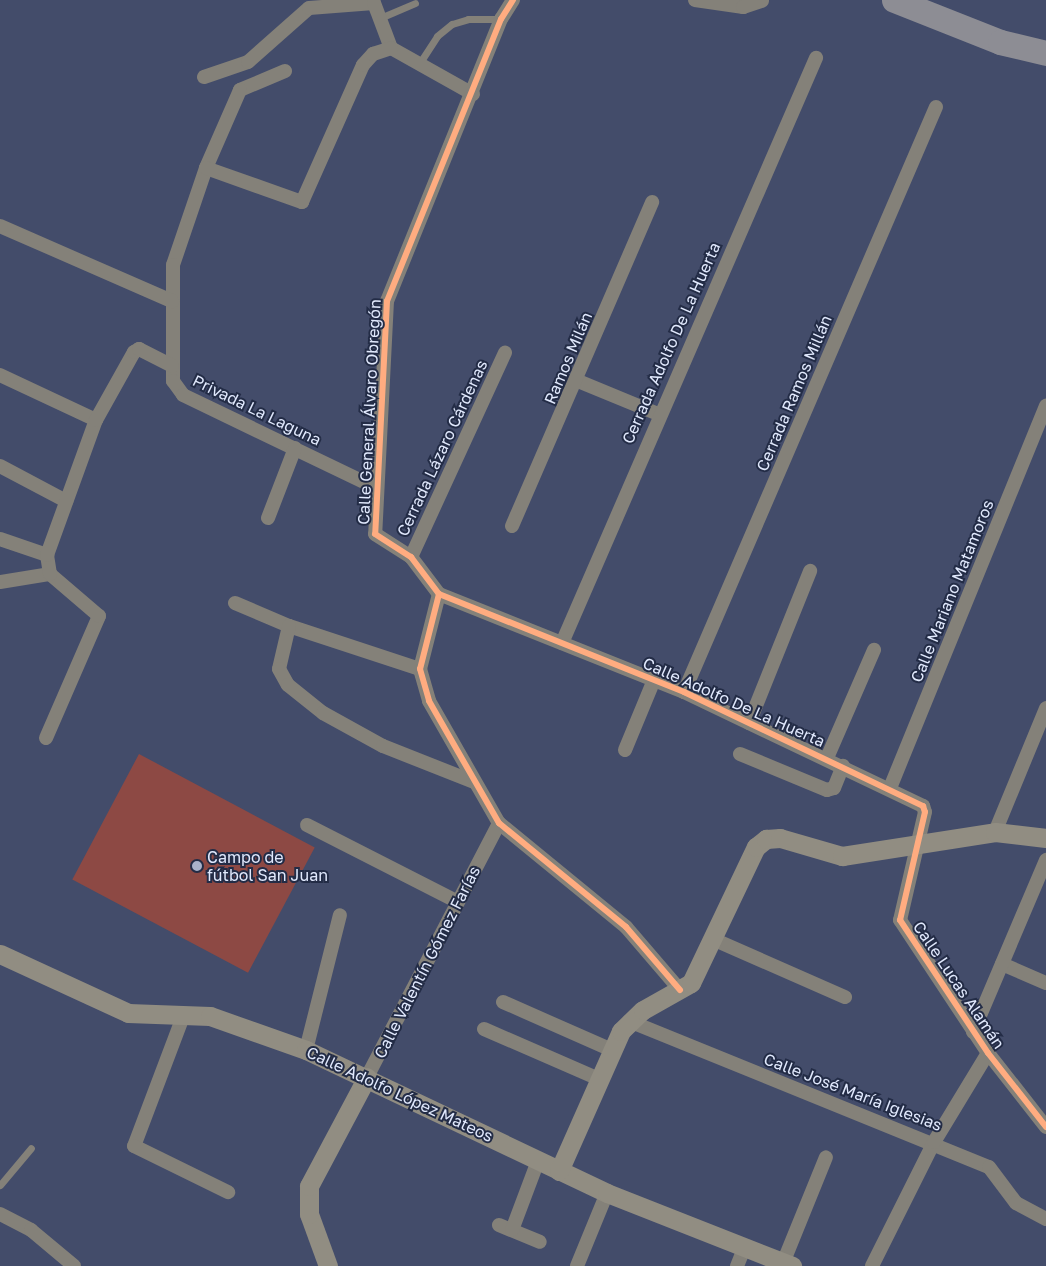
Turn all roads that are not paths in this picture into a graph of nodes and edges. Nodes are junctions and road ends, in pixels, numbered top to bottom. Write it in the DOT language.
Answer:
graph roads {
  1 [pos="514,0"];
  2 [pos="695,0"];
  3 [pos="894,0"];
  4 [pos="374,1"];
  5 [pos="762,1"];
  6 [pos="415,4"];
  7 [pos="380,18"];
  8 [pos="501,20"];
  9 [pos="391,48"];
  10 [pos="1046,53"];
  11 [pos="816,58"];
  12 [pos="419,64"];
  13 [pos="285,71"];
  14 [pos="204,78"];
  15 [pos="473,94"];
  16 [pos="936,107"];
  17 [pos="206,168"];
  18 [pos="652,202"];
  19 [pos="0,226"];
  20 [pos="172,301"];
  21 [pos="505,353"];
  22 [pos="172,366"];
  23 [pos="0,375"];
  24 [pos="578,381"];
  25 [pos="1046,406"];
  26 [pos="658,414"];
  27 [pos="96,420"];
  28 [pos="295,448"];
  29 [pos="0,466"];
  30 [pos="376,488"];
  31 [pos="66,501"];
  32 [pos="268,518"];
  33 [pos="512,526"];
  34 [pos="0,539"];
  35 [pos="47,555"];
  36 [pos="410,557"];
  37 [pos="810,571"];
  38 [pos="50,574"];
  39 [pos="0,582"];
  40 [pos="439,594"];
  41 [pos="235,603"];
  42 [pos="289,626"];
  43 [pos="562,643"];
  44 [pos="874,650"];
  45 [pos="420,670"];
  46 [pos="654,680"];
  47 [pos="684,692"];
  48 [pos="1046,708"];
  49 [pos="749,722"];
  50 [pos="46,738"];
  51 [pos="625,750"];
  52 [pos="740,754"];
  53 [pos="828,758"];
  54 [pos="843,766"];
  55 [pos="474,782"];
  56 [pos="890,788"];
  57 [pos="499,823"];
  58 [pos="307,825"];
  59 [pos="995,832"];
  60 [pos="1046,838"];
  61 [pos="917,843"];
  62 [pos="1046,860"];
  63 [pos="458,902"];
  64 [pos="340,915"];
  65 [pos="715,940"];
  66 [pos="0,954"];
  67 [pos="1002,964"];
  68 [pos="1046,984"];
  69 [pos="680,990"];
  70 [pos="845,997"];
  71 [pos="503,1002"];
  72 [pos="184,1014"];
  73 [pos="630,1021"];
  74 [pos="484,1028"];
  75 [pos="973,1032"];
  76 [pos="306,1050"];
  77 [pos="612,1050"];
  78 [pos="988,1053"];
  79 [pos="367,1078"];
  80 [pos="599,1080"];
  81 [pos="1046,1127"];
  82 [pos="934,1142"];
  83 [pos="31,1148"];
  84 [pos="826,1157"];
  85 [pos="538,1161"];
  86 [pos="560,1171"];
  87 [pos="0,1185"];
  88 [pos="228,1192"];
  89 [pos="607,1193"];
  90 [pos="0,1214"];
  91 [pos="1046,1219"];
  92 [pos="499,1225"];
  93 [pos="512,1230"];
  94 [pos="540,1242"];
  95 [pos="740,1258"];
  96 [pos="788,1264"];
  97 [pos="74,1266"];
  98 [pos="328,1266"];
  99 [pos="577,1266"];
  100 [pos="872,1266"];
  1 -- 8 [label="street, Calle General Álvaro Obregón"];
  2 -- 5 [label="street"];
  3 -- 10 [label="highway"];
  4 -- 7 [label="street"];
  4 -- 14 [label="street"];
  6 -- 7 [label="lane"];
  7 -- 9 [label="street"];
  8 -- 12 [label="lane"];
  8 -- 15 [label="street, Calle General Álvaro Obregón"];
  9 -- 12 [label="street"];
  9 -- 17 [label="street"];
  11 -- 26 [label="street, Cerrada Adolfo De La Huerta"];
  12 -- 15 [label="street"];
  13 -- 17 [label="street, Privada La Laguna"];
  15 -- 30 [label="street, Calle General Álvaro Obregón"];
  16 -- 47 [label="street, Cerrada Ramos Millán"];
  17 -- 20 [label="street, Privada La Laguna"];
  18 -- 24 [label="street, Ramos Milán"];
  19 -- 20 [label="street"];
  20 -- 22 [label="street, Privada La Laguna"];
  21 -- 36 [label="street, Cerrada Lázaro Cárdenas"];
  22 -- 27 [label="street"];
  22 -- 28 [label="street, Privada La Laguna"];
  23 -- 27 [label="street"];
  24 -- 26 [label="street"];
  24 -- 33 [label="street, Ramos Milán"];
  25 -- 56 [label="street, Calle Mariano Matamoros"];
  26 -- 43 [label="street, Cerrada Adolfo De La Huerta"];
  27 -- 31 [label="street"];
  28 -- 30 [label="street, Privada La Laguna"];
  28 -- 32 [label="street"];
  29 -- 31 [label="street"];
  30 -- 36 [label="street, Calle General Álvaro Obregón"];
  31 -- 35 [label="street"];
  34 -- 35 [label="street"];
  35 -- 38 [label="street"];
  36 -- 40 [label="street, Calle General Álvaro Obregón"];
  37 -- 49 [label="street"];
  38 -- 39 [label="street"];
  38 -- 50 [label="street"];
  40 -- 43 [label="street, Calle Adolfo De La Huerta"];
  40 -- 45 [label="street"];
  41 -- 42 [label="street"];
  42 -- 45 [label="street"];
  42 -- 55 [label="street"];
  43 -- 46 [label="street, Calle Adolfo De La Huerta"];
  44 -- 53 [label="street"];
  45 -- 55 [label="street"];
  46 -- 47 [label="street, Calle Adolfo De La Huerta"];
  46 -- 51 [label="street"];
  47 -- 49 [label="street, Calle Adolfo De La Huerta"];
  48 -- 59 [label="street"];
  49 -- 53 [label="street, Calle Adolfo De La Huerta"];
  52 -- 54 [label="street"];
  53 -- 54 [label="street, Calle Adolfo De La Huerta"];
  54 -- 56 [label="street, Calle Adolfo De La Huerta"];
  55 -- 57 [label="street"];
  56 -- 61 [label="street, Calle Adolfo De La Huerta"];
  57 -- 63 [label="street, Calle Valentín Gómez Farías"];
  57 -- 69 [label="street"];
  58 -- 63 [label="street"];
  59 -- 60 [label="main road"];
  59 -- 61 [label="main road"];
  61 -- 65 [label="main road"];
  61 -- 75 [label="street, Calle Lucas Alamán"];
  62 -- 67 [label="street"];
  63 -- 79 [label="street, Calle Valentín Gómez Farías"];
  64 -- 76 [label="street"];
  65 -- 69 [label="main road"];
  65 -- 70 [label="street"];
  66 -- 72 [label="main road, Calle Adolfo López Mateos"];
  67 -- 68 [label="street"];
  67 -- 75 [label="street"];
  69 -- 73 [label="main road"];
  71 -- 77 [label="street"];
  72 -- 76 [label="main road, Calle Adolfo López Mateos"];
  72 -- 88 [label="street"];
  73 -- 77 [label="main road"];
  73 -- 82 [label="street, Calle José María Iglesias"];
  74 -- 80 [label="street"];
  75 -- 78 [label="street, Calle Lucas Alamán"];
  76 -- 79 [label="main road, Calle Adolfo López Mateos"];
  77 -- 80 [label="main road"];
  78 -- 81 [label="street, Calle Lucas Alamán"];
  78 -- 82 [label="street"];
  79 -- 85 [label="main road, Calle Adolfo López Mateos"];
  79 -- 98 [label="main road, Calle Valentín Gómez Farías"];
  80 -- 86 [label="main road"];
  82 -- 91 [label="street, Calle José María Iglesias"];
  82 -- 100 [label="street"];
  83 -- 87 [label="lane"];
  84 -- 96 [label="street"];
  85 -- 86 [label="main road, Calle Adolfo López Mateos"];
  85 -- 93 [label="street"];
  86 -- 89 [label="main road, Calle Adolfo López Mateos"];
  89 -- 95 [label="main road, Calle Adolfo López Mateos"];
  89 -- 99 [label="street"];
  90 -- 97 [label="street"];
  92 -- 93 [label="street"];
  93 -- 94 [label="street"];
  95 -- 96 [label="main road, Calle Adolfo López Mateos"];
}
